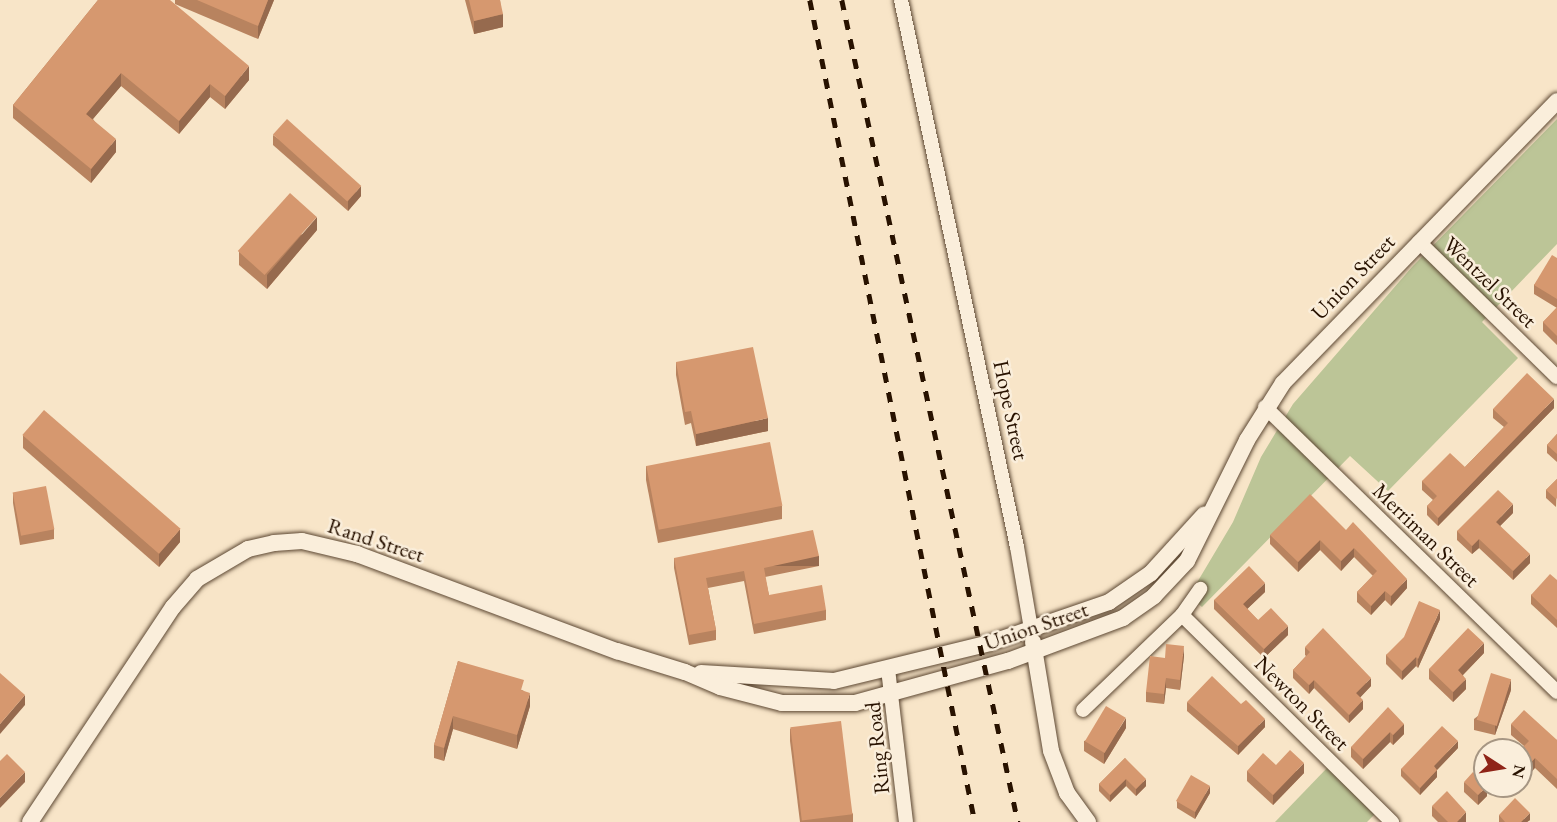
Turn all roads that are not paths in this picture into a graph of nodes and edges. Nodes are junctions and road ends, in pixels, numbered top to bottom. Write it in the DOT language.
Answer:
graph roads {
  1 [pos="901,0"];
  2 [pos="1557,101"];
  3 [pos="1419,242"];
  4 [pos="1557,377"];
  5 [pos="1265,407"];
  6 [pos="1211,508"];
  7 [pos="1200,589"];
  8 [pos="1182,615"];
  9 [pos="1031,629"];
  10 [pos="1035,652"];
  11 [pos="888,669"];
  12 [pos="686,672"];
  13 [pos="1557,692"];
  14 [pos="893,694"];
  15 [pos="1083,710"];
  16 [pos="30,822"];
  17 [pos="906,822"];
  18 [pos="1089,822"];
  19 [pos="1392,822"];
  1 -- 9 [label="street, Hope Street"];
  2 -- 3 [label="street, Union Street"];
  3 -- 4 [label="street, Wentzel Street"];
  3 -- 5 [label="street, Union Street"];
  5 -- 6 [label="street, Union Street"];
  5 -- 13 [label="street, Merriman Street"];
  6 -- 9 [label="street, Union Street"];
  6 -- 10 [label="street, Union Street"];
  7 -- 8 [label="street"];
  8 -- 15 [label="street"];
  8 -- 19 [label="street, Newton Street"];
  9 -- 10 [label="street, Hope Street"];
  9 -- 11 [label="street, Union Street"];
  10 -- 14 [label="street, Union Street"];
  10 -- 18 [label="street, Hope Street"];
  11 -- 12 [label="street, Rand Street"];
  11 -- 14 [label="street, Ring Road"];
  12 -- 14 [label="street, Rand Street"];
  12 -- 16 [label="street, Rand Street"];
  14 -- 17 [label="street, Ring Road"];
}
